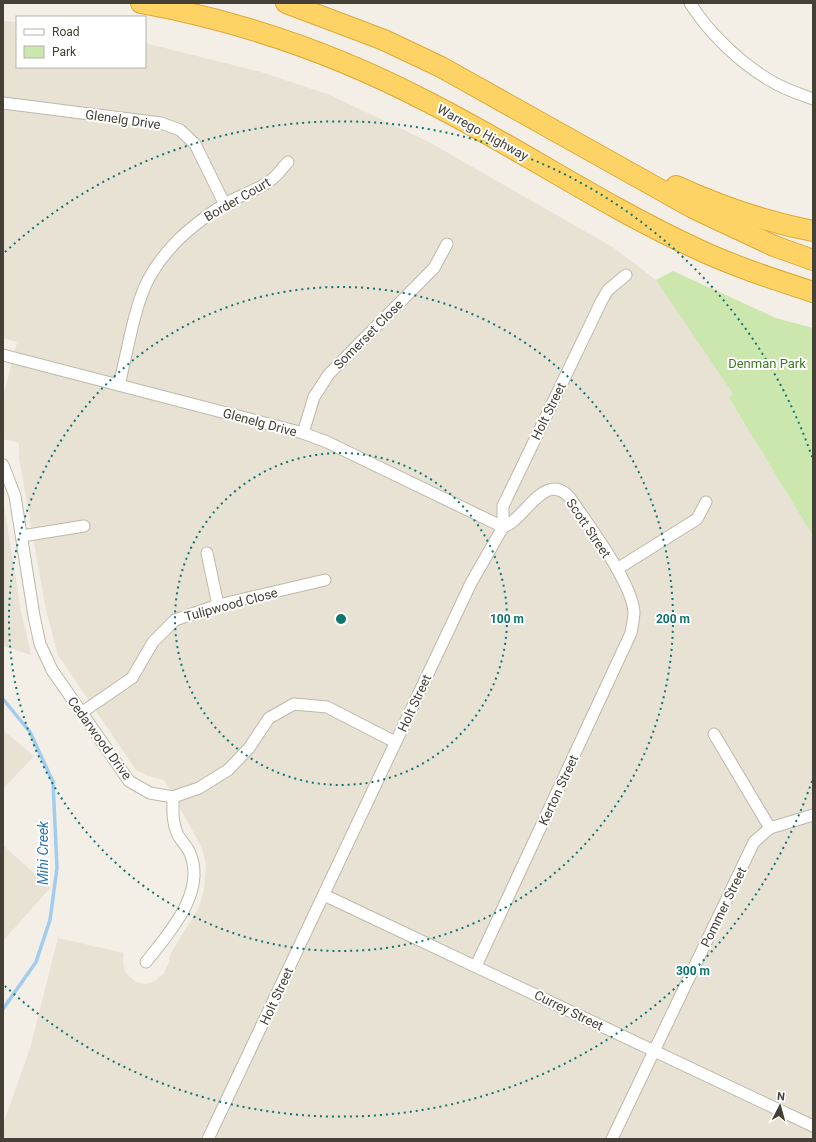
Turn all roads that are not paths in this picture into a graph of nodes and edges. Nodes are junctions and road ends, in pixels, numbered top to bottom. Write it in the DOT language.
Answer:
graph roads {
  1 [pos="141,3"];
  2 [pos="286,3"];
  3 [pos="690,3"];
  4 [pos="813,100"];
  5 [pos="3,103"];
  6 [pos="288,162"];
  7 [pos="629,172"];
  8 [pos="224,203"];
  9 [pos="657,229"];
  10 [pos="813,231"];
  11 [pos="447,244"];
  12 [pos="813,260"];
  13 [pos="626,275"];
  14 [pos="813,292"];
  15 [pos="813,307"];
  16 [pos="3,355"];
  17 [pos="119,385"];
  18 [pos="303,433"];
  19 [pos="3,465"];
  20 [pos="706,502"];
  21 [pos="84,526"];
  22 [pos="503,527"];
  23 [pos="22,536"];
  24 [pos="207,553"];
  25 [pos="617,569"];
  26 [pos="325,580"];
  27 [pos="218,605"];
  28 [pos="634,612"];
  29 [pos="81,713"];
  30 [pos="714,734"];
  31 [pos="395,742"];
  32 [pos="173,797"];
  33 [pos="813,815"];
  34 [pos="770,828"];
  35 [pos="324,895"];
  36 [pos="146,962"];
  37 [pos="476,966"];
  38 [pos="654,1051"];
  39 [pos="813,1126"];
  40 [pos="208,1139"];
  41 [pos="612,1139"];
  1 -- 9 [label="highway, Warrego Highway"];
  2 -- 7 [label="highway"];
  3 -- 4 [label="street"];
  5 -- 8 [label="street, Glenelg Drive"];
  6 -- 8 [label="street, Border Court"];
  7 -- 10 [label="highway"];
  7 -- 12 [label="highway"];
  8 -- 17 [label="street, Border Court"];
  9 -- 14 [label="highway, Warrego Highway"];
  9 -- 15 [label="highway"];
  11 -- 18 [label="street, Somerset Close"];
  13 -- 22 [label="street, Holt Street"];
  16 -- 17 [label="street, Glenelg Drive"];
  17 -- 18 [label="street, Glenelg Drive"];
  18 -- 22 [label="street, Glenelg Drive"];
  19 -- 23 [label="street, Cedarwood Drive"];
  20 -- 25 [label="street"];
  21 -- 23 [label="street"];
  22 -- 25 [label="street, Scott Street"];
  22 -- 31 [label="street, Holt Street"];
  23 -- 29 [label="street, Cedarwood Drive"];
  24 -- 27 [label="street"];
  25 -- 28 [label="street, Scott Street"];
  26 -- 27 [label="street, Tulipwood Close"];
  27 -- 29 [label="street, Tulipwood Close"];
  28 -- 37 [label="street, Kerton Street"];
  29 -- 32 [label="street, Cedarwood Drive"];
  30 -- 34 [label="street"];
  31 -- 32 [label="street, Cedarwood Drive"];
  31 -- 35 [label="street, Holt Street"];
  32 -- 36 [label="street"];
  33 -- 34 [label="street, Pommer Street"];
  34 -- 38 [label="street, Pommer Street"];
  35 -- 37 [label="street, Currey Street"];
  35 -- 40 [label="street, Holt Street"];
  37 -- 38 [label="street, Currey Street"];
  38 -- 39 [label="street, Currey Street"];
  38 -- 41 [label="street, Pommer Street"];
}
